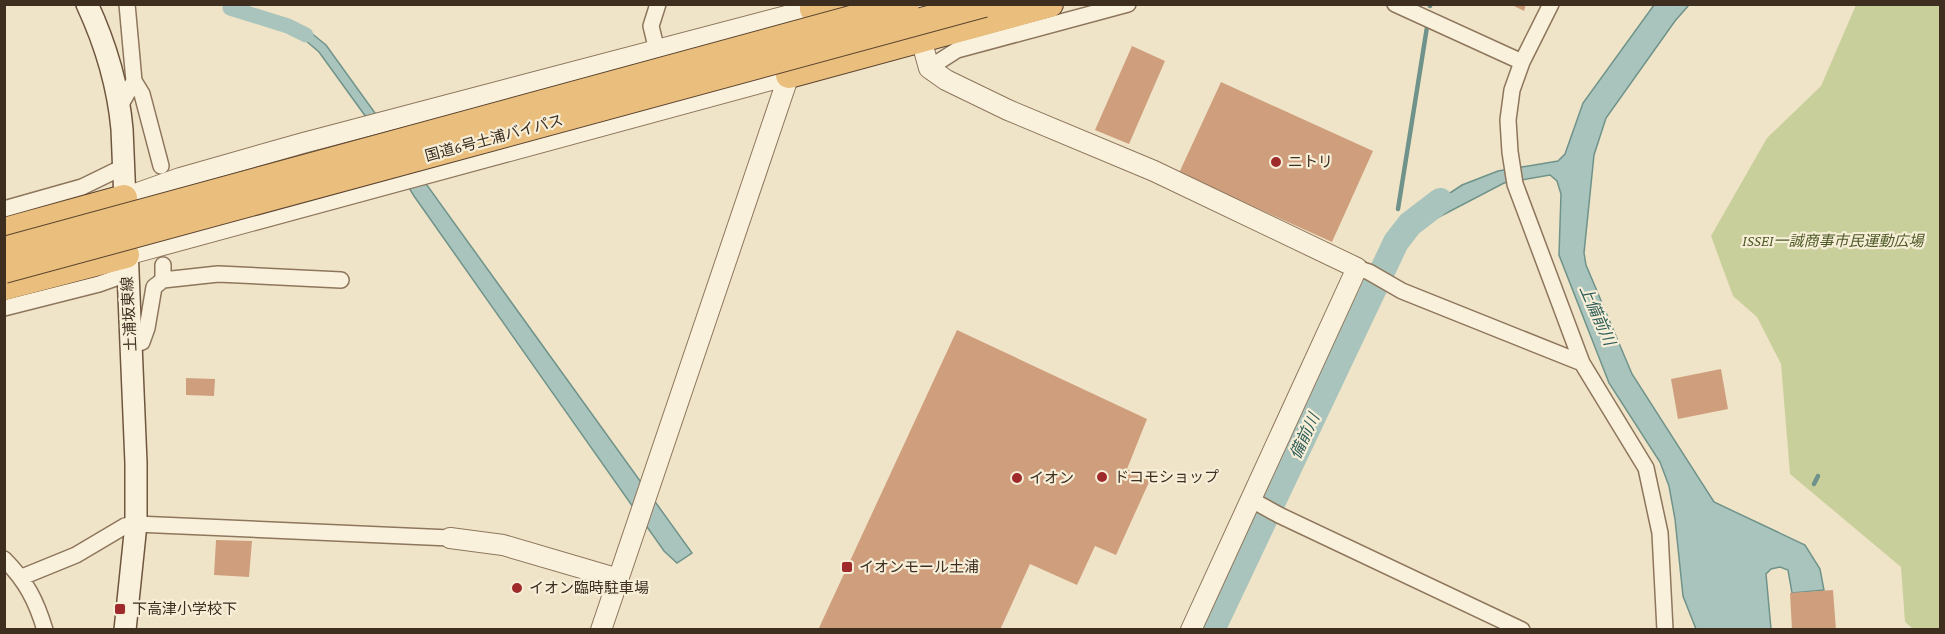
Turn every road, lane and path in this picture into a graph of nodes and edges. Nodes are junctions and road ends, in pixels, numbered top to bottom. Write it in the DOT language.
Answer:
graph roads {
  1 [pos="87,4"];
  2 [pos="127,4"];
  3 [pos="658,4"];
  4 [pos="908,4"];
  5 [pos="984,4"];
  6 [pos="1050,4"];
  7 [pos="1128,4"];
  8 [pos="1395,4"];
  9 [pos="1551,4"];
  10 [pos="819,6"];
  11 [pos="920,40"];
  12 [pos="657,51"];
  13 [pos="1522,62"];
  14 [pos="929,68"];
  15 [pos="789,75"];
  16 [pos="134,81"];
  17 [pos="120,106"];
  18 [pos="671,107"];
  19 [pos="161,166"];
  20 [pos="123,167"];
  21 [pos="124,198"];
  22 [pos="4,209"];
  23 [pos="4,231"];
  24 [pos="4,250"];
  25 [pos="127,264"];
  26 [pos="4,270"];
  27 [pos="1363,270"];
  28 [pos="341,280"];
  29 [pos="4,287"];
  30 [pos="4,308"];
  31 [pos="131,345"];
  32 [pos="1582,363"];
  33 [pos="1256,503"];
  34 [pos="136,524"];
  35 [pos="450,538"];
  36 [pos="4,559"];
  37 [pos="22,577"];
  38 [pos="619,579"];
  39 [pos="45,630"];
  40 [pos="125,630"];
  41 [pos="601,630"];
  42 [pos="1191,630"];
  43 [pos="1522,630"];
  44 [pos="1665,630"];
  1 -- 17 [label="main road, 土浦坂東線"];
  2 -- 16 [label="street"];
  3 -- 12 [label="street"];
  4 -- 11 [label="street"];
  4 -- 24 [label="highway, 国道6号土浦バイパス, bridge"];
  5 -- 26 [label="highway, 国道6号土浦バイパス, bridge"];
  6 -- 11 [label="highway"];
  7 -- 14 [label="street"];
  8 -- 13 [label="street"];
  9 -- 13 [label="street"];
  10 -- 12 [label="street"];
  10 -- 15 [label="street"];
  11 -- 14 [label="street"];
  11 -- 15 [label="highway"];
  12 -- 18 [label="street"];
  12 -- 21 [label="street"];
  13 -- 32 [label="street"];
  14 -- 27 [label="street"];
  15 -- 18 [label="street"];
  15 -- 38 [label="street"];
  16 -- 17 [label="street"];
  16 -- 19 [label="street"];
  17 -- 20 [label="main road, 土浦坂東線"];
  18 -- 25 [label="street"];
  20 -- 21 [label="main road, 土浦坂東線"];
  20 -- 22 [label="street"];
  21 -- 23 [label="highway"];
  21 -- 25 [label="main road, 土浦坂東線"];
  25 -- 29 [label="highway"];
  25 -- 30 [label="street"];
  25 -- 31 [label="main road, 土浦坂東線"];
  27 -- 32 [label="street"];
  27 -- 33 [label="street"];
  28 -- 31 [label="street"];
  31 -- 34 [label="main road, 土浦坂東線"];
  32 -- 44 [label="street"];
  33 -- 42 [label="street"];
  33 -- 43 [label="street"];
  34 -- 35 [label="street"];
  34 -- 37 [label="street"];
  34 -- 40 [label="main road, 土浦坂東線"];
  35 -- 38 [label="street"];
  36 -- 37 [label="street"];
  37 -- 39 [label="street"];
  38 -- 41 [label="street"];
}
